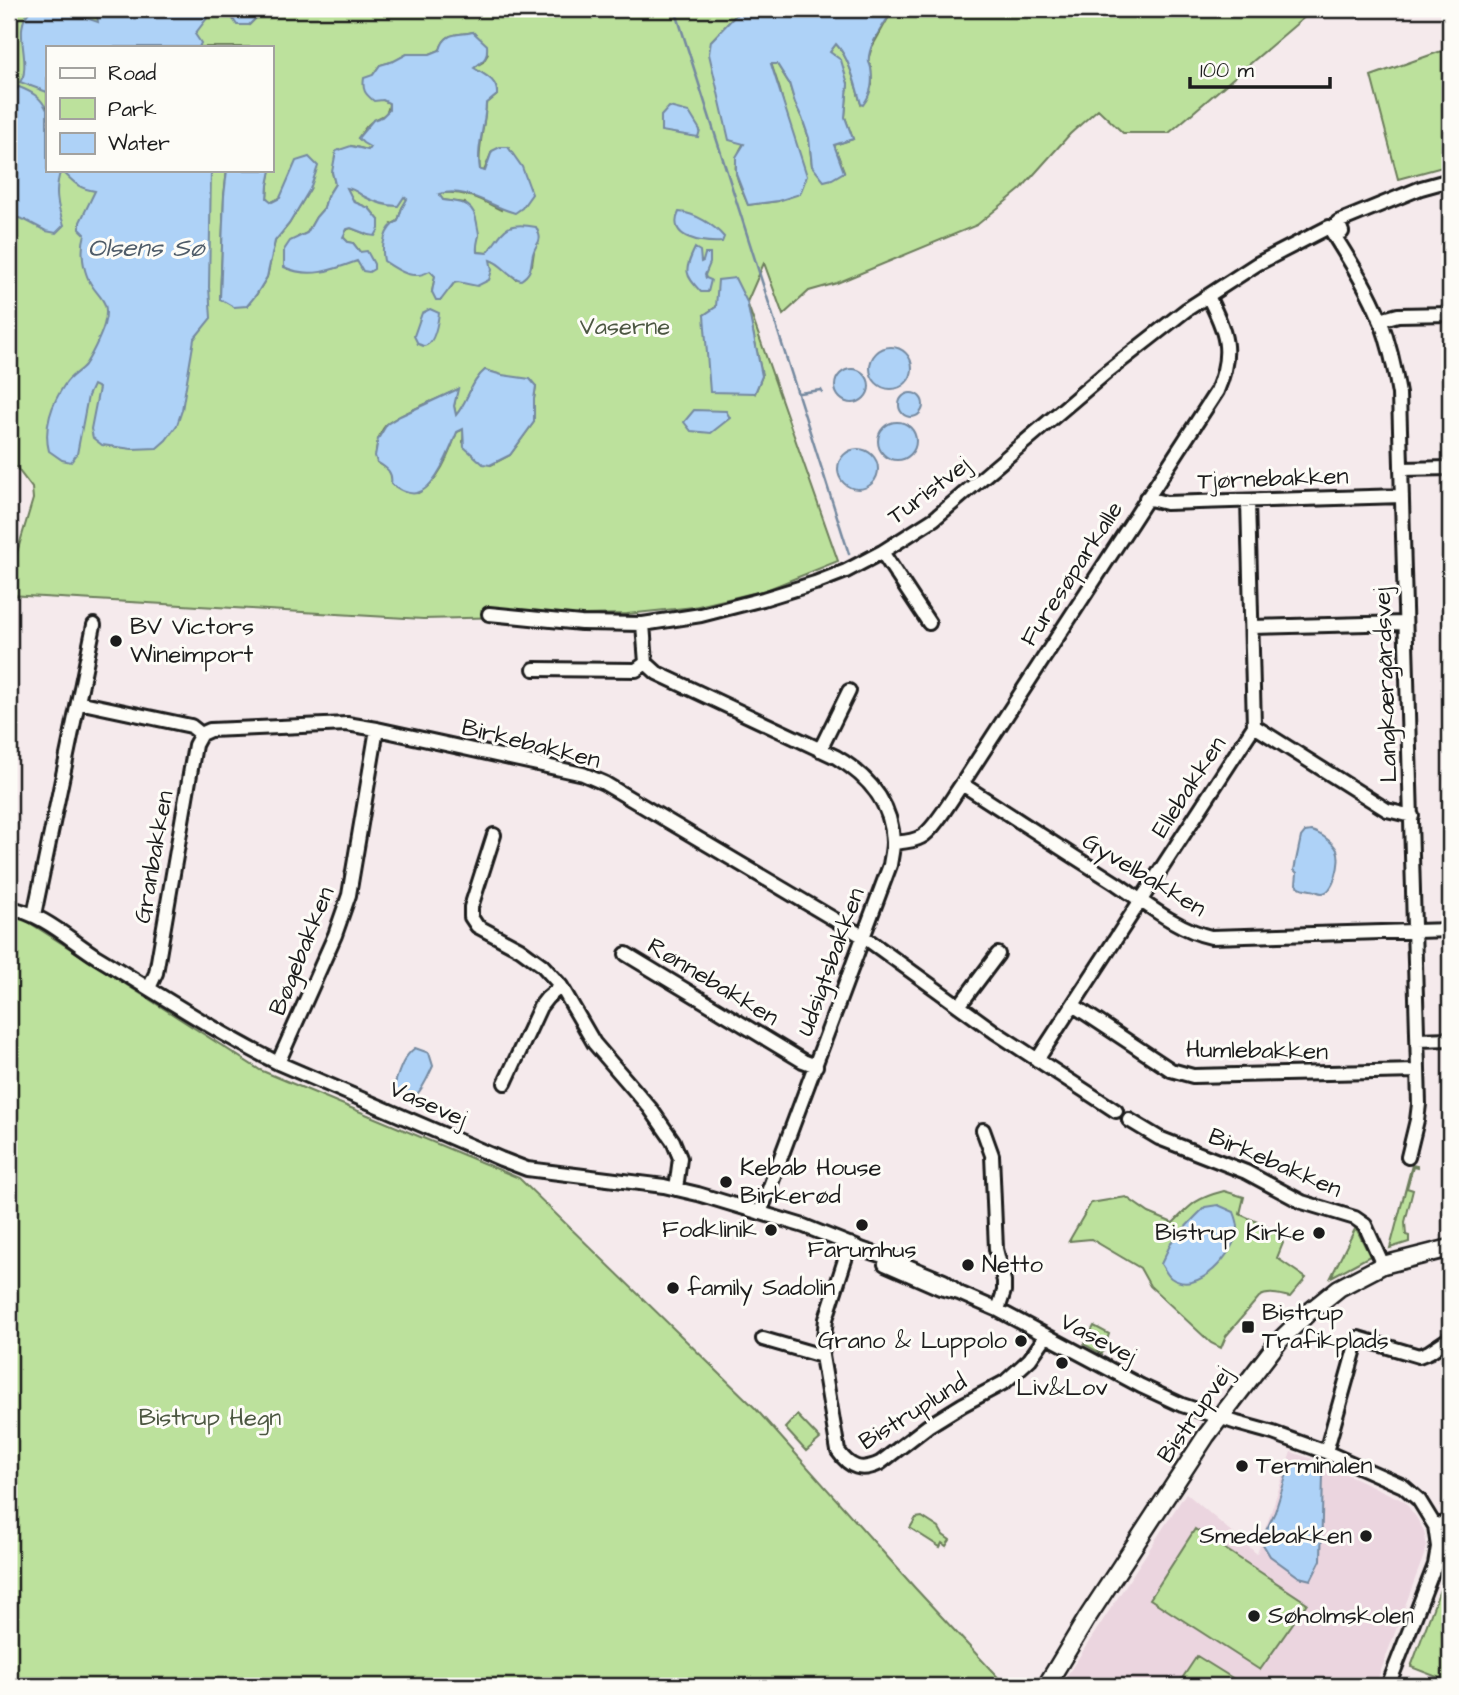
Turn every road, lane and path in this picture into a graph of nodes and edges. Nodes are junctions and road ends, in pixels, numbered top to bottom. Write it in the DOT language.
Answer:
graph roads {
  1 [pos="1450,180"];
  2 [pos="1329,227"];
  3 [pos="1342,232"];
  4 [pos="1208,296"];
  5 [pos="1450,314"];
  6 [pos="1380,320"];
  7 [pos="1450,468"];
  8 [pos="1402,469"];
  9 [pos="1402,496"];
  10 [pos="1146,498"];
  11 [pos="1248,501"];
  12 [pos="882,552"];
  13 [pos="489,614"];
  14 [pos="1405,623"];
  15 [pos="643,624"];
  16 [pos="929,624"];
  17 [pos="94,625"];
  18 [pos="1252,627"];
  19 [pos="646,663"];
  20 [pos="534,669"];
  21 [pos="849,691"];
  22 [pos="78,702"];
  23 [pos="1254,726"];
  24 [pos="377,729"];
  25 [pos="201,734"];
  26 [pos="820,750"];
  27 [pos="962,784"];
  28 [pos="1412,816"];
  29 [pos="494,835"];
  30 [pos="893,843"];
  31 [pos="1140,900"];
  32 [pos="9,908"];
  33 [pos="34,915"];
  34 [pos="1450,930"];
  35 [pos="1415,931"];
  36 [pos="864,937"];
  37 [pos="626,954"];
  38 [pos="998,954"];
  39 [pos="561,986"];
  40 [pos="149,988"];
  41 [pos="1073,1005"];
  42 [pos="959,1006"];
  43 [pos="1450,1039"];
  44 [pos="1418,1040"];
  45 [pos="1037,1060"];
  46 [pos="278,1063"];
  47 [pos="816,1066"];
  48 [pos="1418,1071"];
  49 [pos="505,1083"];
  50 [pos="1116,1111"];
  51 [pos="1129,1120"];
  52 [pos="983,1130"];
  53 [pos="1408,1157"];
  54 [pos="676,1189"];
  55 [pos="760,1213"];
  56 [pos="850,1244"];
  57 [pos="1450,1248"];
  58 [pos="1383,1265"];
  59 [pos="998,1310"];
  60 [pos="1046,1336"];
  61 [pos="1450,1338"];
  62 [pos="763,1339"];
  63 [pos="822,1356"];
  64 [pos="1219,1418"];
  65 [pos="1326,1452"];
  66 [pos="1450,1521"];
  67 [pos="1435,1526"];
  68 [pos="1046,1686"];
  69 [pos="1388,1686"];
  1 -- 3 [label="street"];
  2 -- 4 [label="street, Turistvej"];
  2 -- 6 [label="street, Langkærgårdsvej"];
  4 -- 10 [label="street, Furesøparkalle"];
  4 -- 12 [label="street, Turistvej"];
  5 -- 6 [label="street"];
  6 -- 8 [label="street, Langkærgårdsvej"];
  7 -- 8 [label="street"];
  8 -- 9 [label="street, Langkærgårdsvej"];
  9 -- 11 [label="street, Tjørnebakken"];
  9 -- 14 [label="street, Langkærgårdsvej"];
  10 -- 11 [label="street, Tjørnebakken"];
  10 -- 27 [label="street, Furesøparkalle"];
  11 -- 18 [label="street, Ellebakken"];
  12 -- 15 [label="street, Turistvej"];
  12 -- 16 [label="street"];
  13 -- 15 [label="street, Turistvej"];
  14 -- 18 [label="street"];
  14 -- 28 [label="street, Langkærgårdsvej"];
  15 -- 19 [label="street"];
  17 -- 22 [label="street"];
  18 -- 23 [label="street, Ellebakken"];
  19 -- 20 [label="street"];
  19 -- 26 [label="street, Udsigtsbakken"];
  21 -- 26 [label="street"];
  22 -- 25 [label="street"];
  22 -- 33 [label="street"];
  23 -- 28 [label="street"];
  23 -- 31 [label="street, Ellebakken"];
  24 -- 25 [label="street, Birkebakken"];
  24 -- 36 [label="street, Birkebakken"];
  24 -- 46 [label="street, Bøgebakken"];
  25 -- 40 [label="street, Granbakken"];
  26 -- 30 [label="street, Udsigtsbakken"];
  27 -- 30 [label="street, Furesøparkalle"];
  27 -- 31 [label="street, Gyvelbakken"];
  28 -- 35 [label="street, Langkærgårdsvej"];
  29 -- 39 [label="street"];
  30 -- 36 [label="street, Udsigtsbakken"];
  31 -- 35 [label="street, Gyvelbakken"];
  31 -- 41 [label="street, Ellebakken"];
  32 -- 33 [label="street, Vasevej"];
  33 -- 40 [label="street, Vasevej"];
  34 -- 35 [label="street, Gyvelbakken"];
  35 -- 44 [label="street, Langkærgårdsvej"];
  36 -- 42 [label="street, Birkebakken"];
  36 -- 47 [label="street, Udsigtsbakken"];
  37 -- 47 [label="street, Rønnebakken"];
  38 -- 42 [label="street"];
  39 -- 49 [label="street"];
  39 -- 54 [label="street"];
  40 -- 46 [label="street, Vasevej"];
  41 -- 45 [label="street, Ellebakken"];
  41 -- 48 [label="street, Humlebakken"];
  42 -- 45 [label="street, Birkebakken"];
  43 -- 44 [label="street"];
  44 -- 48 [label="street, Langkærgårdsvej"];
  45 -- 50 [label="street, Birkebakken"];
  46 -- 54 [label="street, Vasevej"];
  47 -- 55 [label="street, Udsigtsbakken"];
  48 -- 53 [label="street, Langkærgårdsvej"];
  51 -- 58 [label="street, Birkebakken"];
  52 -- 59 [label="street"];
  54 -- 55 [label="street, Vasevej"];
  55 -- 56 [label="street, Vasevej"];
  56 -- 59 [label="street, Vasevej"];
  56 -- 63 [label="street, Bistruplund"];
  57 -- 58 [label="main road, Bistrupvej"];
  58 -- 64 [label="main road, Bistrupvej"];
  59 -- 60 [label="street, Vasevej"];
  60 -- 63 [label="street, Bistruplund"];
  60 -- 64 [label="street, Vasevej"];
  61 -- 65 [label="street"];
  62 -- 63 [label="street"];
  64 -- 65 [label="street, Vasevej"];
  64 -- 68 [label="main road, Bistrupvej"];
  65 -- 67 [label="street, Vasevej"];
  66 -- 67 [label="street"];
  67 -- 69 [label="street"];
}
